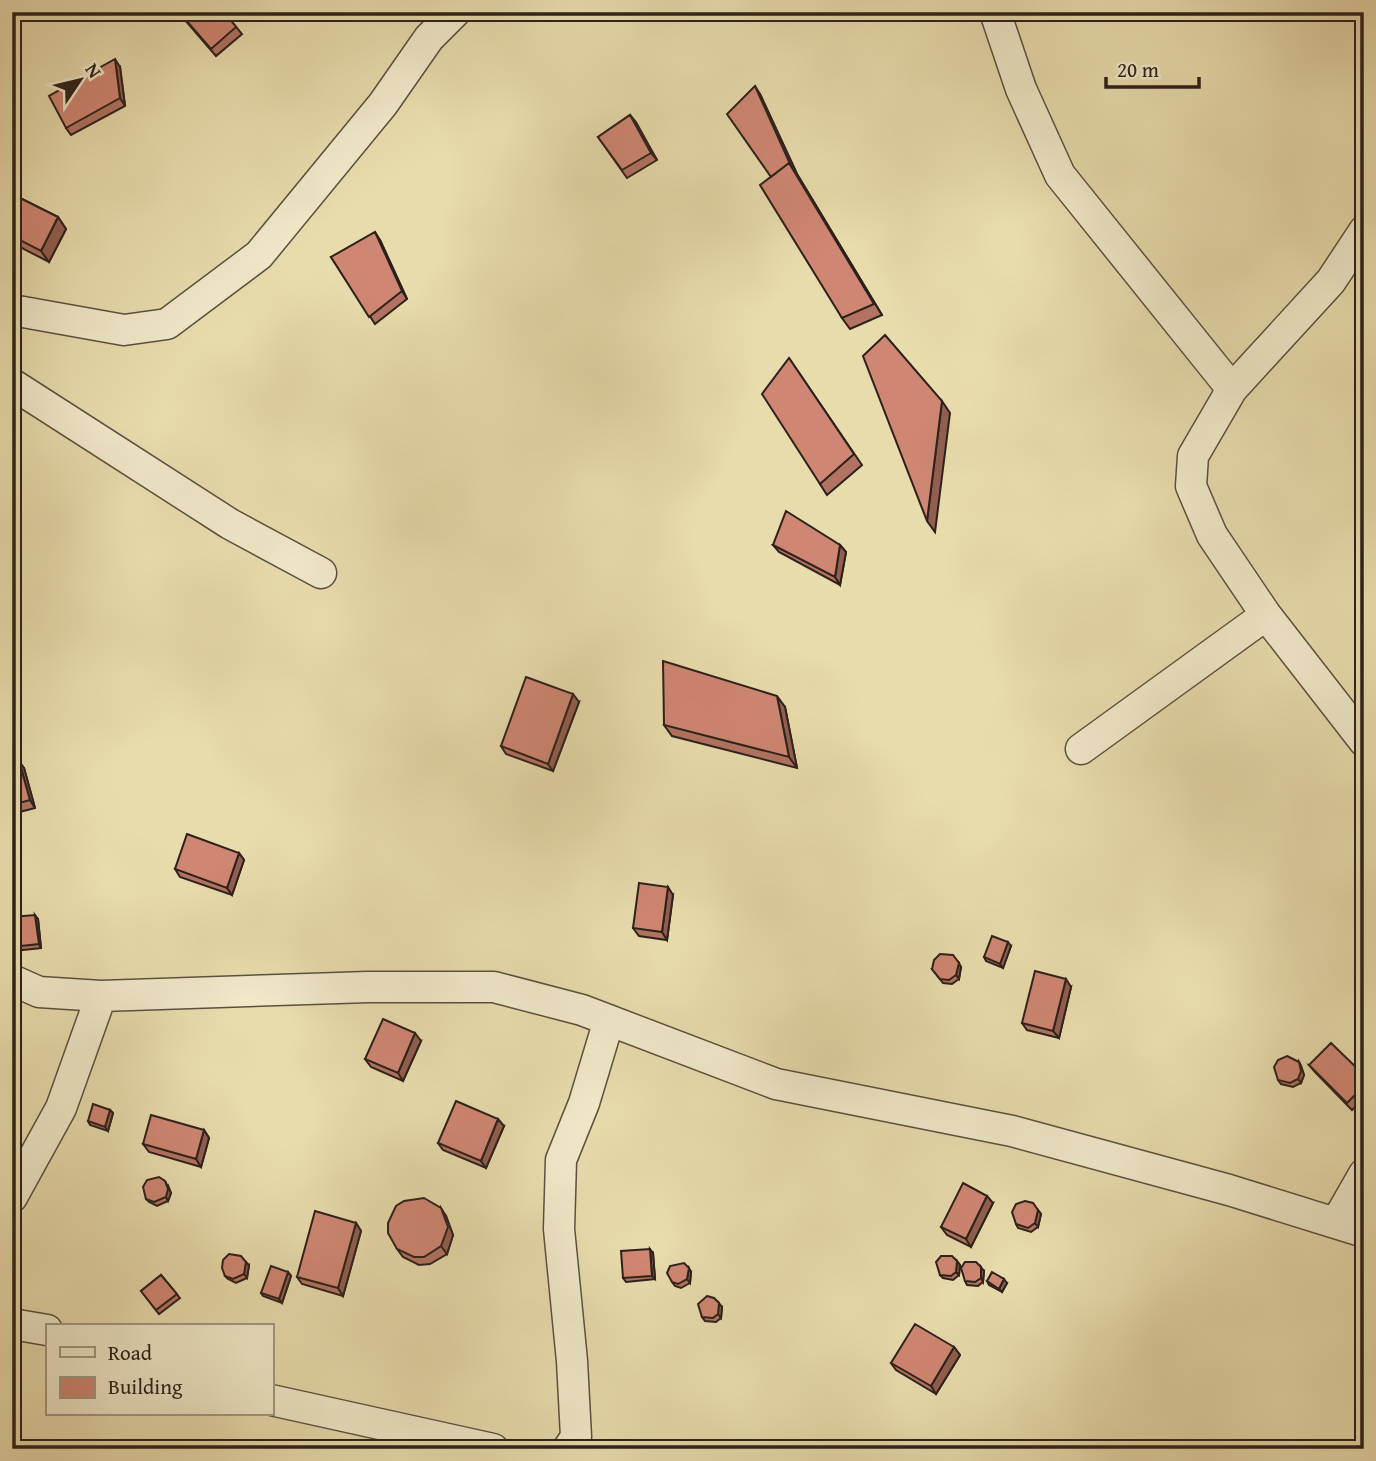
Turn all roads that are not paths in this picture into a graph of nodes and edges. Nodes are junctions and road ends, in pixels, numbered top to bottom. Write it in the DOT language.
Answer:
graph roads {
  1 [pos="455,12"];
  2 [pos="995,12"];
  3 [pos="1364,231"];
  4 [pos="12,310"];
  5 [pos="12,384"];
  6 [pos="1232,388"];
  7 [pos="321,573"];
  8 [pos="1266,615"];
  9 [pos="1364,741"];
  10 [pos="1081,749"];
  11 [pos="12,980"];
  12 [pos="101,996"];
  13 [pos="609,1020"];
  14 [pos="1364,1174"];
  15 [pos="12,1197"];
  16 [pos="1336,1223"];
  17 [pos="1364,1232"];
  18 [pos="12,1324"];
  19 [pos="46,1330"];
  20 [pos="273,1400"];
  21 [pos="493,1449"];
  22 [pos="568,1449"];
  1 -- 4 [label="street"];
  2 -- 6 [label="street"];
  3 -- 6 [label="street"];
  5 -- 7 [label="street"];
  6 -- 8 [label="street"];
  8 -- 9 [label="street"];
  8 -- 10 [label="street"];
  11 -- 12 [label="street"];
  12 -- 13 [label="street"];
  12 -- 15 [label="street"];
  13 -- 16 [label="street"];
  13 -- 22 [label="street"];
  14 -- 16 [label="street"];
  16 -- 17 [label="street"];
  18 -- 19 [label="street"];
  20 -- 21 [label="street"];
}
